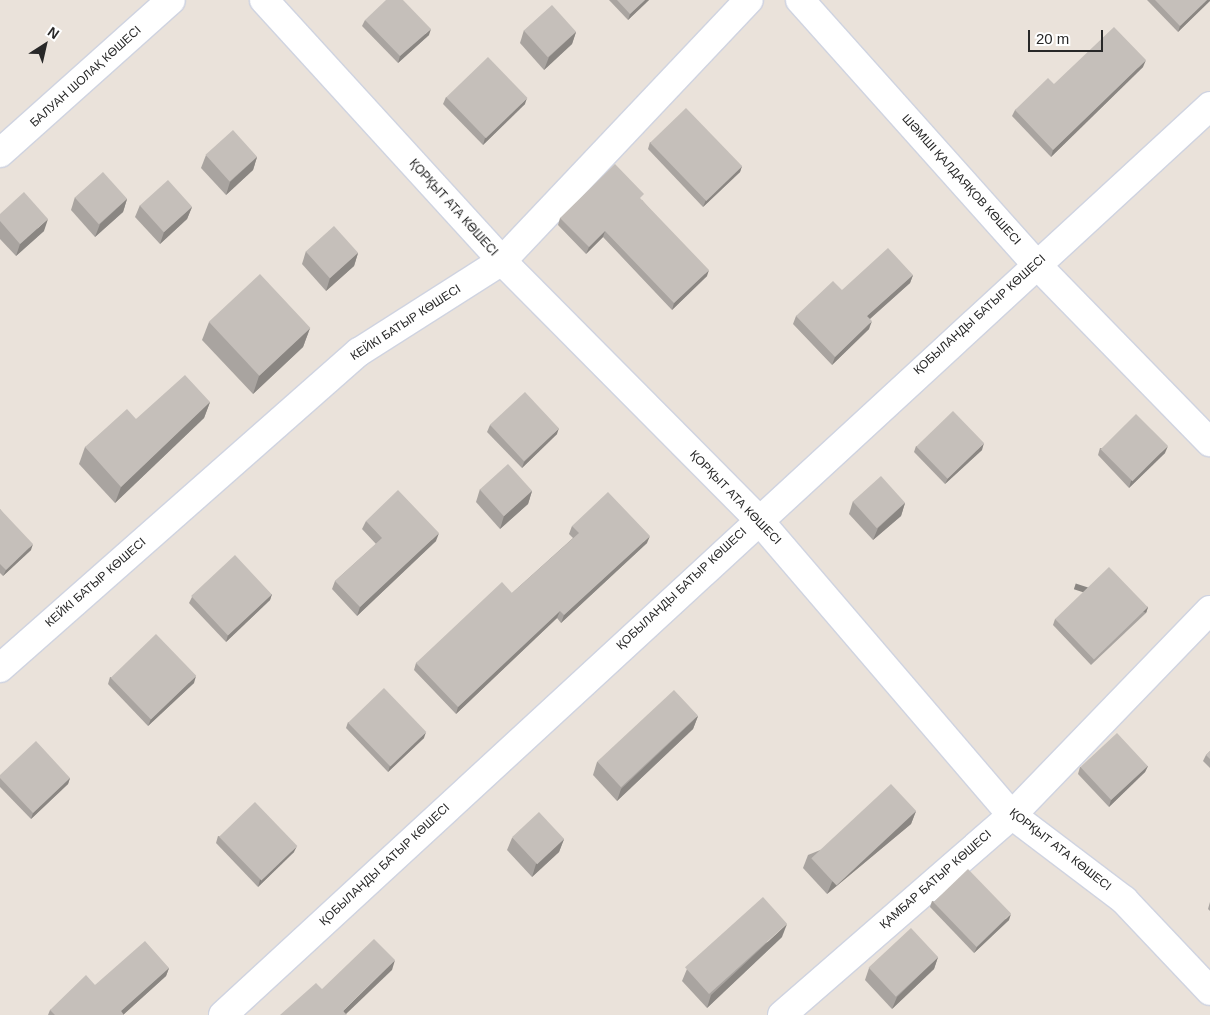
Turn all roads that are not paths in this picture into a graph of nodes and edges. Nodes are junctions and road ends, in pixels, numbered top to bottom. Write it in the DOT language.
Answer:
graph roads {
  1 [pos="171,0"];
  2 [pos="264,0"];
  3 [pos="749,0"];
  4 [pos="800,0"];
  5 [pos="1210,106"];
  6 [pos="0,153"];
  7 [pos="502,262"];
  8 [pos="1036,264"];
  9 [pos="1210,442"];
  10 [pos="757,518"];
  11 [pos="1210,610"];
  12 [pos="0,668"];
  13 [pos="1012,815"];
  14 [pos="1210,991"];
  15 [pos="223,1015"];
  16 [pos="782,1015"];
  1 -- 6 [label="street, БАЛУАН ШОЛАҚ КӨШЕСІ"];
  2 -- 7 [label="street, ҚОРҚЫТ АТА КӨШЕСІ"];
  3 -- 7 [label="street, КЕЙКІ БАТЫР КӨШЕСІ"];
  4 -- 8 [label="street, ШӘМШІ ҚАЛДАЯҚОВ КӨШЕСІ"];
  5 -- 8 [label="street, ҚОБЫЛАНДЫ БАТЫР КӨШЕСІ"];
  7 -- 10 [label="street, ҚОРҚЫТ АТА КӨШЕСІ"];
  7 -- 12 [label="street, КЕЙКІ БАТЫР КӨШЕСІ"];
  8 -- 9 [label="street, ШӘМШІ ҚАЛДАЯҚОВ КӨШЕСІ"];
  8 -- 10 [label="street, ҚОБЫЛАНДЫ БАТЫР КӨШЕСІ"];
  10 -- 13 [label="street, ҚОРҚЫТ АТА КӨШЕСІ"];
  10 -- 15 [label="street, ҚОБЫЛАНДЫ БАТЫР КӨШЕСІ"];
  11 -- 13 [label="street, ҚАМБАР БАТЫР КӨШЕСІ"];
  13 -- 14 [label="street, ҚОРҚЫТ АТА КӨШЕСІ"];
  13 -- 16 [label="street, ҚАМБАР БАТЫР КӨШЕСІ"];
}
